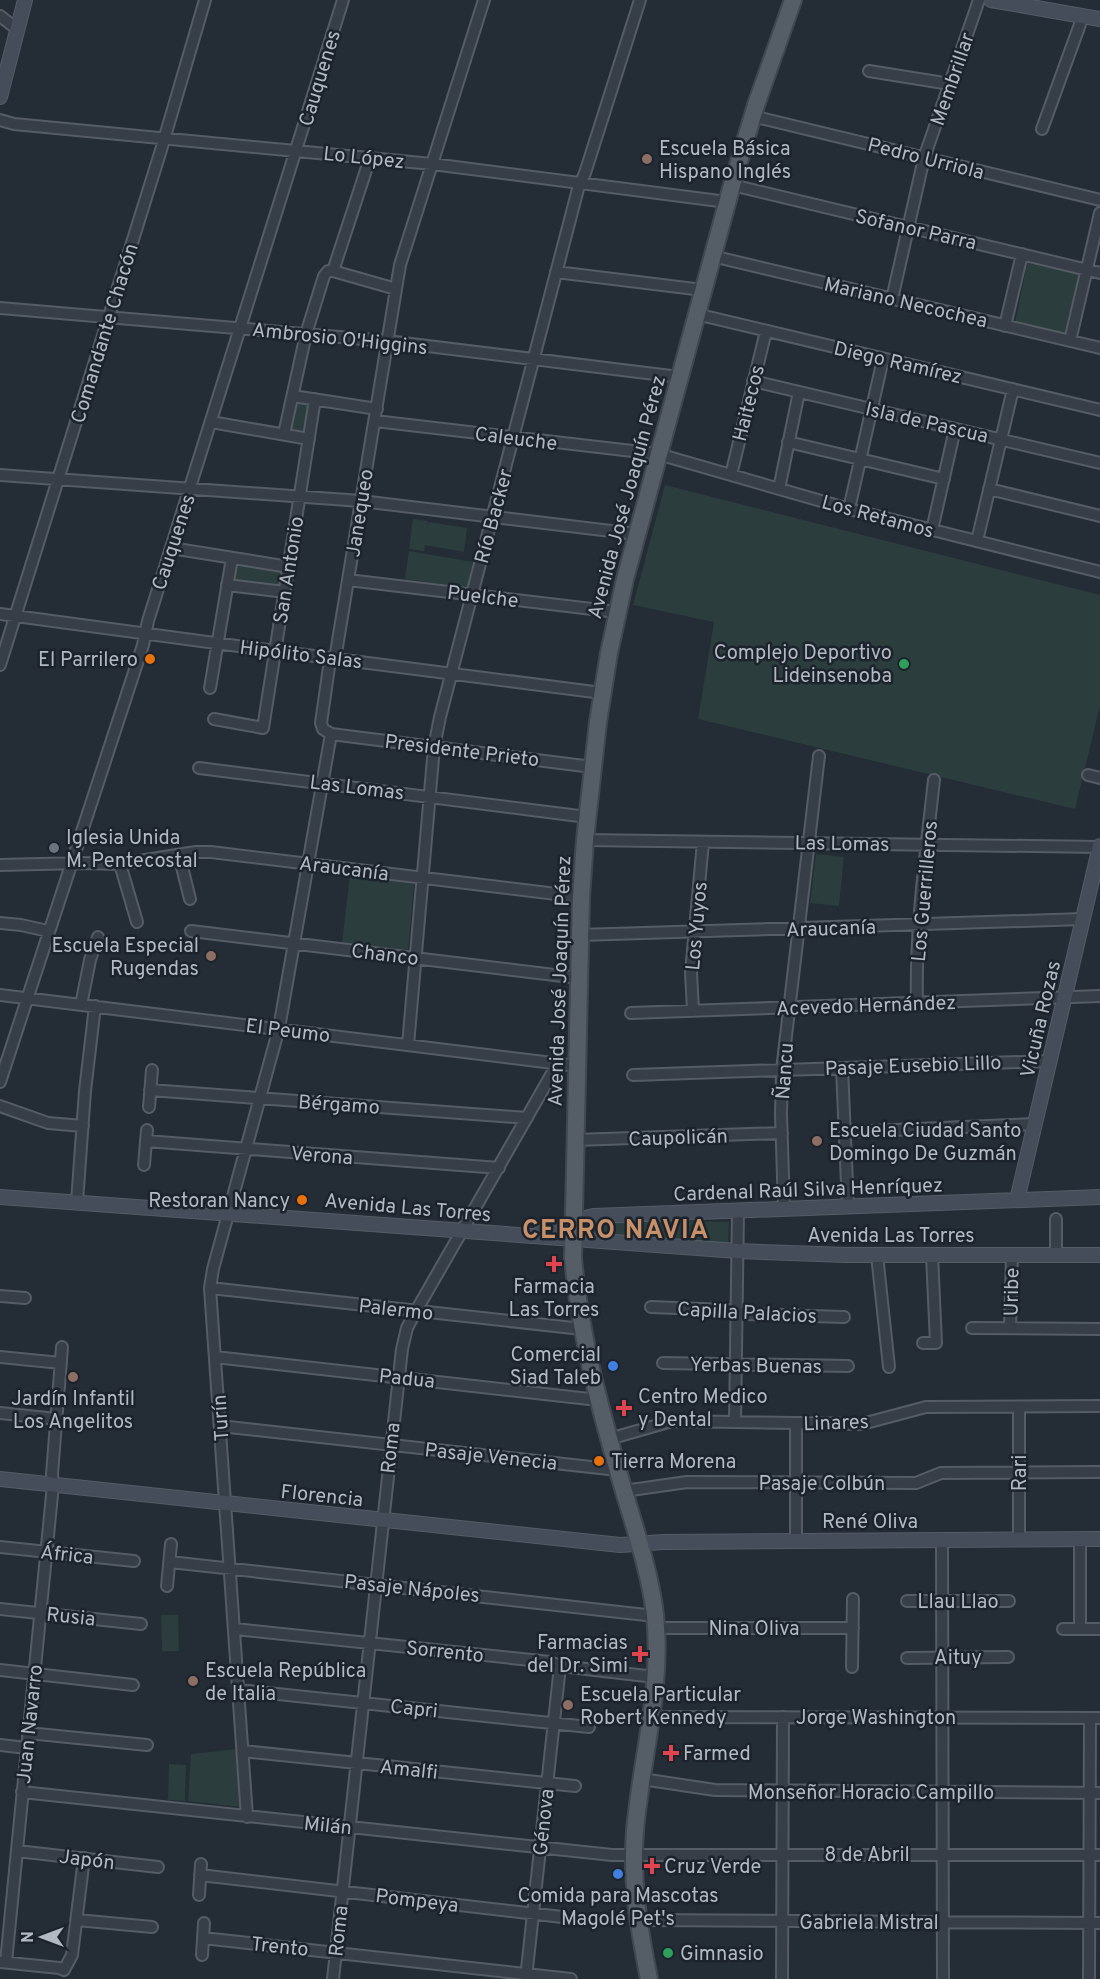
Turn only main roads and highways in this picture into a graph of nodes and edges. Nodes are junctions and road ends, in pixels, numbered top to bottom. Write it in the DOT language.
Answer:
graph roads {
  1 [pos="25,0"];
  2 [pos="794,0"];
  3 [pos="991,0"];
  4 [pos="1100,19"];
  5 [pos="0,97"];
  6 [pos="1100,846"];
  7 [pos="0,1197"];
  8 [pos="1100,1197"];
  9 [pos="1017,1200"];
  10 [pos="573,1222"];
  11 [pos="521,1236"];
  12 [pos="573,1240"];
  13 [pos="1100,1255"];
  14 [pos="0,1479"];
  15 [pos="1100,1539"];
  16 [pos="639,1544"];
  17 [pos="649,1979"];
  1 -- 5 [label="main road"];
  2 -- 10 [label="main road, Avenida José Joaquín Pérez"];
  3 -- 4 [label="main road"];
  6 -- 9 [label="main road, Vicuña Rozas"];
  7 -- 11 [label="main road, Avenida Las Torres"];
  8 -- 9 [label="main road, Cardenal Raúl Silva Henríquez"];
  9 -- 10 [label="main road, Cardenal Raúl Silva Henríquez"];
  10 -- 11 [label="main road, Cardenal Raúl Silva Henríquez"];
  10 -- 12 [label="main road, Avenida José Joaquín Pérez"];
  11 -- 12 [label="main road, Avenida Las Torres"];
  12 -- 13 [label="main road, Avenida Las Torres"];
  12 -- 16 [label="main road, Avenida José Joaquín Pérez"];
  14 -- 16 [label="main road, Florencia"];
  15 -- 16 [label="main road, René Oliva"];
  16 -- 17 [label="main road, Avenida José Joaquín Pérez"];
}
